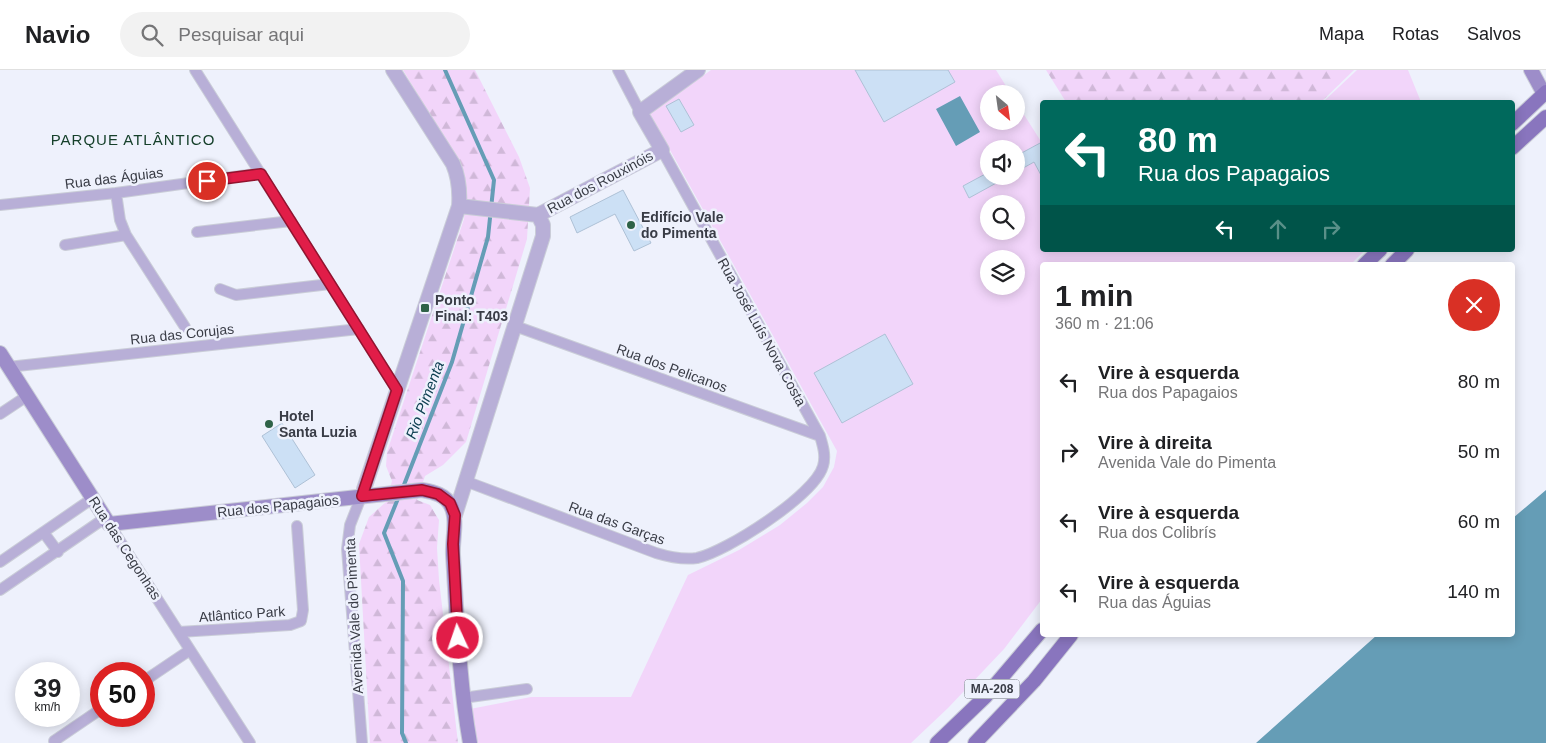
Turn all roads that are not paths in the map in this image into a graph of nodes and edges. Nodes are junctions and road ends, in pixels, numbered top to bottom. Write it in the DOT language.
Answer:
graph roads {
  1 [pos="195,70"];
  2 [pos="393,70"];
  3 [pos="618,70"];
  4 [pos="698,70"];
  5 [pos="1531,70"];
  6 [pos="1545,93"];
  7 [pos="640,112"];
  8 [pos="1546,117"];
  9 [pos="1515,121"];
  10 [pos="1515,145"];
  11 [pos="662,150"];
  12 [pos="261,174"];
  13 [pos="116,193"];
  14 [pos="0,204"];
  15 [pos="459,206"];
  16 [pos="538,214"];
  17 [pos="291,222"];
  18 [pos="197,232"];
  19 [pos="126,235"];
  20 [pos="65,245"];
  21 [pos="1378,252"];
  22 [pos="1405,252"];
  23 [pos="1367,262"];
  24 [pos="1395,262"];
  25 [pos="330,284"];
  26 [pos="220,289"];
  27 [pos="515,326"];
  28 [pos="186,327"];
  29 [pos="359,329"];
  30 [pos="0,354"];
  31 [pos="8,367"];
  32 [pos="397,390"];
  33 [pos="27,396"];
  34 [pos="0,414"];
  35 [pos="820,436"];
  36 [pos="465,481"];
  37 [pos="363,492"];
  38 [pos="93,498"];
  39 [pos="445,498"];
  40 [pos="455,515"];
  41 [pos="107,521"];
  42 [pos="297,526"];
  43 [pos="44,532"];
  44 [pos="58,552"];
  45 [pos="0,562"];
  46 [pos="0,590"];
  47 [pos="178,632"];
  48 [pos="1040,632"];
  49 [pos="1069,637"];
  50 [pos="190,650"];
  51 [pos="155,674"];
  52 [pos="527,689"];
  53 [pos="462,698"];
  54 [pos="90,716"];
  55 [pos="56,743"];
  56 [pos="250,743"];
  57 [pos="362,743"];
  58 [pos="470,743"];
  59 [pos="937,743"];
  60 [pos="975,743"];
  1 -- 12 [label="street"];
  2 -- 15 [label="street, Avenida Vale do Pimenta"];
  3 -- 7 [label="street, Rua José Luís Nova Costa"];
  4 -- 7 [label="street"];
  5 -- 6 [label="main road"];
  6 -- 9 [label="main road"];
  7 -- 11 [label="street, Rua José Luís Nova Costa"];
  8 -- 10 [label="main road"];
  11 -- 16 [label="street, Rua dos Rouxinóis"];
  11 -- 35 [label="street, Rua José Luís Nova Costa"];
  12 -- 13 [label="street, Rua das Águias"];
  12 -- 17 [label="street"];
  13 -- 14 [label="street, Rua das Águias"];
  13 -- 19 [label="street"];
  15 -- 16 [label="street"];
  15 -- 32 [label="street, Avenida Vale do Pimenta"];
  16 -- 27 [label="street"];
  17 -- 18 [label="street"];
  17 -- 25 [label="street"];
  19 -- 20 [label="street"];
  19 -- 28 [label="street"];
  21 -- 23 [label="main road"];
  22 -- 24 [label="main road"];
  25 -- 26 [label="street"];
  25 -- 29 [label="street"];
  27 -- 35 [label="street, Rua dos Pelicanos"];
  27 -- 36 [label="street"];
  29 -- 31 [label="street, Rua das Corujas"];
  29 -- 32 [label="street"];
  30 -- 31 [label="main road, Rua das Cegonhas"];
  31 -- 33 [label="main road, Rua das Cegonhas"];
  32 -- 37 [label="street, Avenida Vale do Pimenta"];
  33 -- 34 [label="street"];
  33 -- 38 [label="main road, Rua das Cegonhas"];
  35 -- 36 [label="street, Rua das Garças"];
  36 -- 39 [label="street"];
  36 -- 40 [label="street"];
  37 -- 39 [label="main road, Rua dos Papagaios"];
  37 -- 41 [label="main road, Rua dos Papagaios"];
  37 -- 57 [label="street, Avenida Vale do Pimenta"];
  38 -- 41 [label="main road, Rua das Cegonhas"];
  38 -- 43 [label="street"];
  39 -- 40 [label="main road"];
  40 -- 53 [label="main road"];
  41 -- 44 [label="street"];
  41 -- 47 [label="street, Rua das Cegonhas"];
  42 -- 47 [label="street, Atlântico Park"];
  43 -- 44 [label="street"];
  43 -- 45 [label="street"];
  44 -- 46 [label="street"];
  47 -- 50 [label="street, Rua das Cegonhas"];
  48 -- 59 [label="main road, MA-208"];
  49 -- 60 [label="main road, MA-208"];
  50 -- 51 [label="street"];
  50 -- 56 [label="street, Rua das Cegonhas"];
  52 -- 53 [label="street"];
  53 -- 58 [label="main road"];
  54 -- 55 [label="street"];
}
